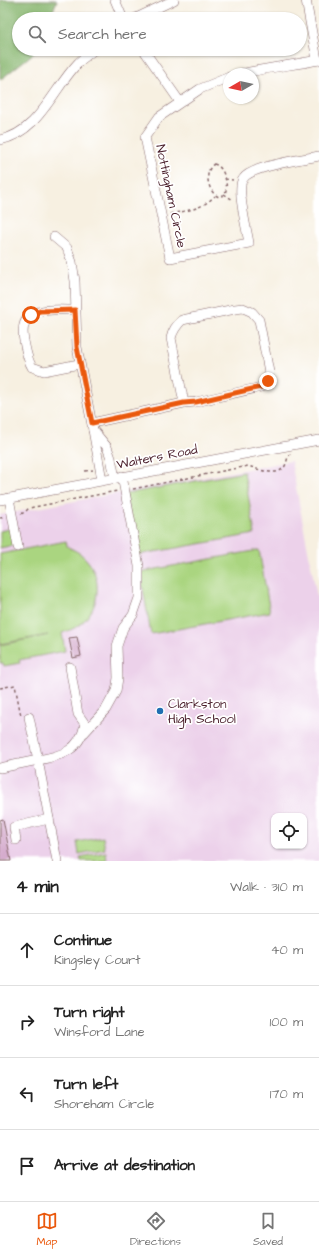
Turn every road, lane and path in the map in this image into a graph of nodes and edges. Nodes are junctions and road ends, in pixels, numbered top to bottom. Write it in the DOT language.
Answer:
graph roads {
  1 [pos="115,0"];
  2 [pos="174,0"];
  3 [pos="306,0"];
  4 [pos="120,12"];
  5 [pos="149,12"];
  6 [pos="87,56"];
  7 [pos="148,56"];
  8 [pos="318,60"];
  9 [pos="259,69"];
  10 [pos="223,79"];
  11 [pos="180,102"];
  12 [pos="0,140"];
  13 [pos="319,156"];
  14 [pos="225,179"];
  15 [pos="233,180"];
  16 [pos="224,194"];
  17 [pos="215,196"];
  18 [pos="232,200"];
  19 [pos="166,215"];
  20 [pos="54,237"];
  21 [pos="75,310"];
  22 [pos="79,364"];
  23 [pos="184,403"];
  24 [pos="92,427"];
  25 [pos="319,440"];
  26 [pos="290,454"];
  27 [pos="93,470"];
  28 [pos="84,471"];
  29 [pos="119,477"];
  30 [pos="102,480"];
  31 [pos="126,490"];
  32 [pos="10,498"];
  33 [pos="0,500"];
  34 [pos="13,516"];
  35 [pos="0,518"];
  36 [pos="18,547"];
  37 [pos="70,666"];
  38 [pos="15,685"];
  39 [pos="0,688"];
  40 [pos="29,717"];
  41 [pos="84,733"];
  42 [pos="38,760"];
  43 [pos="0,768"];
  44 [pos="49,819"];
  45 [pos="16,840"];
  46 [pos="57,861"];
  1 -- 4 [label="street"];
  2 -- 5 [label="street"];
  3 -- 8 [label="street"];
  6 -- 12 [label="street"];
  7 -- 11 [label="street"];
  8 -- 9 [label="street"];
  10 -- 11 [label="street, Nottingham Circle"];
  11 -- 13 [label="street, Nottingham Circle"];
  14 -- 15 [label="path"];
  14 -- 16 [label="path"];
  14 -- 17 [label="path"];
  16 -- 17 [label="path"];
  16 -- 18 [label="path"];
  17 -- 19 [label="path"];
  20 -- 21 [label="street"];
  21 -- 22 [label="street"];
  21 -- 22 [label="street"];
  22 -- 24 [label="street"];
  23 -- 23 [label="street"];
  23 -- 24 [label="street"];
  24 -- 29 [label="street"];
  24 -- 30 [label="street"];
  25 -- 29 [label="street, Walters Road"];
  26 -- 31 [label="path"];
  27 -- 28 [label="path"];
  29 -- 30 [label="street, Walters Road"];
  29 -- 31 [label="street"];
  30 -- 32 [label="street, Walters Road"];
  31 -- 34 [label="path"];
  31 -- 41 [label="street"];
  32 -- 33 [label="street, Walters Road"];
  32 -- 34 [label="street"];
  34 -- 35 [label="path"];
  34 -- 36 [label="street"];
  37 -- 41 [label="street"];
  38 -- 39 [label="path"];
  40 -- 42 [label="street"];
  41 -- 42 [label="street"];
  42 -- 43 [label="street"];
  42 -- 44 [label="street"];
  44 -- 45 [label="street"];
  44 -- 46 [label="street"];
}
